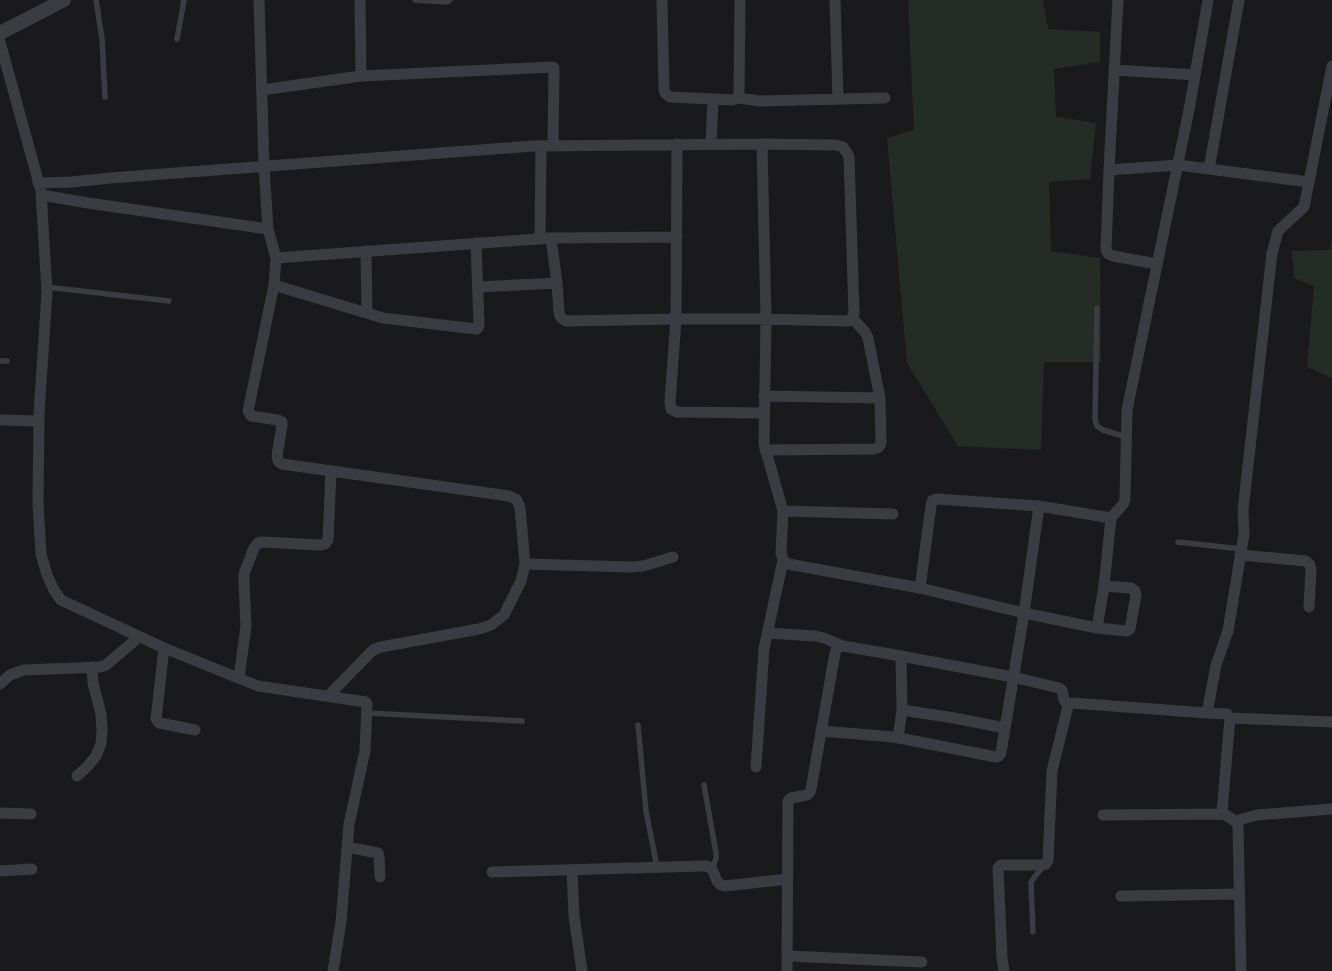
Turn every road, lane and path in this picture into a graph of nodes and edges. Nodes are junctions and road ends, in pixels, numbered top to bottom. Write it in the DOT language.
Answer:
graph roads {
  1 [pos="96,0"];
  2 [pos="184,0"];
  3 [pos="259,0"];
  4 [pos="360,0"];
  5 [pos="415,0"];
  6 [pos="450,0"];
  7 [pos="662,0"];
  8 [pos="740,0"];
  9 [pos="835,0"];
  10 [pos="1118,0"];
  11 [pos="1208,0"];
  12 [pos="1239,0"];
  13 [pos="56,2"];
  14 [pos="0,34"];
  15 [pos="177,39"];
  16 [pos="0,42"];
  17 [pos="1332,66"];
  18 [pos="1114,70"];
  19 [pos="1195,75"];
  20 [pos="361,76"];
  21 [pos="262,90"];
  22 [pos="105,97"];
  23 [pos="738,98"];
  24 [pos="885,98"];
  25 [pos="713,99"];
  26 [pos="838,99"];
  27 [pos="677,144"];
  28 [pos="711,144"];
  29 [pos="762,144"];
  30 [pos="541,146"];
  31 [pos="553,146"];
  32 [pos="1178,165"];
  33 [pos="264,166"];
  34 [pos="1209,169"];
  35 [pos="1109,170"];
  36 [pos="1309,182"];
  37 [pos="38,183"];
  38 [pos="41,196"];
  39 [pos="268,228"];
  40 [pos="677,237"];
  41 [pos="546,238"];
  42 [pos="476,243"];
  43 [pos="366,251"];
  44 [pos="276,258"];
  45 [pos="1158,264"];
  46 [pos="557,283"];
  47 [pos="274,285"];
  48 [pos="46,287"];
  49 [pos="478,287"];
  50 [pos="169,302"];
  51 [pos="1097,308"];
  52 [pos="367,313"];
  53 [pos="852,318"];
  54 [pos="676,319"];
  55 [pos="766,319"];
  56 [pos="0,361"];
  57 [pos="7,361"];
  58 [pos="764,396"];
  59 [pos="880,398"];
  60 [pos="764,413"];
  61 [pos="0,420"];
  62 [pos="38,421"];
  63 [pos="1126,437"];
  64 [pos="765,450"];
  65 [pos="331,471"];
  66 [pos="1039,506"];
  67 [pos="783,511"];
  68 [pos="893,514"];
  69 [pos="1111,518"];
  70 [pos="1178,542"];
  71 [pos="1241,552"];
  72 [pos="672,557"];
  73 [pos="783,560"];
  74 [pos="525,564"];
  75 [pos="1104,586"];
  76 [pos="920,588"];
  77 [pos="1309,608"];
  78 [pos="1024,613"];
  79 [pos="1097,628"];
  80 [pos="766,633"];
  81 [pos="139,637"];
  82 [pos="843,646"];
  83 [pos="164,648"];
  84 [pos="901,656"];
  85 [pos="92,667"];
  86 [pos="1013,677"];
  87 [pos="238,678"];
  88 [pos="0,684"];
  89 [pos="328,696"];
  90 [pos="1068,706"];
  91 [pos="902,710"];
  92 [pos="1207,712"];
  93 [pos="367,713"];
  94 [pos="1230,718"];
  95 [pos="522,721"];
  96 [pos="1332,722"];
  97 [pos="638,725"];
  98 [pos="1005,728"];
  99 [pos="194,730"];
  100 [pos="821,730"];
  101 [pos="898,738"];
  102 [pos="756,767"];
  103 [pos="77,776"];
  104 [pos="704,785"];
  105 [pos="1332,809"];
  106 [pos="0,813"];
  107 [pos="31,814"];
  108 [pos="1224,814"];
  109 [pos="1103,815"];
  110 [pos="1235,821"];
  111 [pos="347,847"];
  112 [pos="1046,864"];
  113 [pos="657,867"];
  114 [pos="32,869"];
  115 [pos="712,869"];
  116 [pos="572,870"];
  117 [pos="0,871"];
  118 [pos="492,872"];
  119 [pos="380,877"];
  120 [pos="788,879"];
  121 [pos="1240,894"];
  122 [pos="1121,896"];
  123 [pos="1033,932"];
  124 [pos="788,956"];
  125 [pos="922,962"];
  126 [pos="333,971"];
  127 [pos="582,971"];
  128 [pos="788,971"];
  129 [pos="1004,971"];
  130 [pos="1241,971"];
  1 -- 22 [label="lane"];
  2 -- 15 [label="lane"];
  3 -- 21 [label="street"];
  4 -- 20 [label="street"];
  5 -- 6 [label="lane"];
  7 -- 25 [label="street"];
  8 -- 23 [label="street"];
  9 -- 26 [label="street"];
  10 -- 18 [label="street"];
  11 -- 19 [label="street"];
  12 -- 34 [label="street"];
  13 -- 14 [label="street"];
  16 -- 37 [label="street"];
  17 -- 36 [label="street"];
  18 -- 19 [label="street"];
  18 -- 35 [label="street"];
  19 -- 32 [label="street"];
  20 -- 21 [label="street"];
  20 -- 31 [label="street"];
  21 -- 33 [label="street"];
  23 -- 25 [label="street"];
  23 -- 26 [label="street"];
  24 -- 26 [label="street"];
  25 -- 28 [label="street"];
  27 -- 28 [label="street"];
  27 -- 31 [label="street"];
  27 -- 40 [label="street"];
  28 -- 29 [label="street"];
  29 -- 53 [label="street"];
  29 -- 55 [label="street"];
  30 -- 31 [label="street"];
  30 -- 33 [label="street"];
  30 -- 41 [label="street"];
  32 -- 34 [label="street"];
  32 -- 35 [label="street"];
  32 -- 45 [label="street"];
  33 -- 37 [label="street"];
  33 -- 39 [label="street"];
  34 -- 36 [label="street"];
  35 -- 45 [label="street"];
  36 -- 71 [label="street"];
  37 -- 38 [label="street"];
  38 -- 39 [label="street"];
  38 -- 48 [label="street"];
  39 -- 44 [label="street"];
  40 -- 41 [label="street"];
  40 -- 54 [label="street"];
  41 -- 42 [label="street"];
  41 -- 46 [label="street"];
  42 -- 43 [label="street"];
  42 -- 49 [label="street"];
  43 -- 44 [label="street"];
  43 -- 52 [label="street"];
  44 -- 47 [label="street"];
  45 -- 63 [label="street"];
  46 -- 49 [label="street"];
  46 -- 54 [label="street"];
  47 -- 52 [label="street"];
  47 -- 65 [label="street"];
  48 -- 50 [label="lane"];
  48 -- 62 [label="street"];
  49 -- 52 [label="street"];
  51 -- 63 [label="lane"];
  53 -- 55 [label="street"];
  53 -- 59 [label="street"];
  54 -- 55 [label="street"];
  54 -- 60 [label="street"];
  55 -- 58 [label="street"];
  56 -- 57 [label="lane"];
  58 -- 59 [label="street"];
  58 -- 60 [label="street"];
  59 -- 64 [label="street"];
  60 -- 64 [label="street"];
  61 -- 62 [label="street"];
  62 -- 81 [label="street"];
  63 -- 69 [label="street"];
  64 -- 67 [label="street"];
  65 -- 74 [label="street"];
  65 -- 87 [label="street"];
  66 -- 69 [label="street"];
  66 -- 76 [label="street"];
  66 -- 78 [label="street"];
  67 -- 68 [label="street"];
  67 -- 73 [label="street"];
  69 -- 75 [label="street"];
  70 -- 71 [label="lane"];
  71 -- 77 [label="street"];
  71 -- 92 [label="street"];
  72 -- 74 [label="street"];
  73 -- 76 [label="street"];
  73 -- 80 [label="street"];
  74 -- 89 [label="street"];
  75 -- 79 [label="street"];
  75 -- 79 [label="street"];
  76 -- 78 [label="street"];
  78 -- 79 [label="street"];
  78 -- 86 [label="street"];
  80 -- 82 [label="street"];
  80 -- 102 [label="street"];
  81 -- 83 [label="street"];
  81 -- 85 [label="street"];
  82 -- 84 [label="street"];
  82 -- 100 [label="street"];
  83 -- 87 [label="street"];
  83 -- 99 [label="street"];
  84 -- 86 [label="street"];
  84 -- 91 [label="street"];
  85 -- 88 [label="street"];
  85 -- 103 [label="street"];
  86 -- 90 [label="street"];
  86 -- 98 [label="street"];
  87 -- 89 [label="street"];
  89 -- 93 [label="street"];
  90 -- 92 [label="street"];
  90 -- 112 [label="street"];
  91 -- 98 [label="street"];
  91 -- 101 [label="street"];
  92 -- 94 [label="street"];
  93 -- 95 [label="lane"];
  93 -- 111 [label="street"];
  94 -- 96 [label="street"];
  94 -- 108 [label="street"];
  97 -- 113 [label="lane"];
  98 -- 101 [label="street"];
  100 -- 101 [label="street"];
  100 -- 120 [label="street"];
  104 -- 115 [label="lane"];
  105 -- 110 [label="street"];
  106 -- 107 [label="street"];
  108 -- 109 [label="street"];
  108 -- 110 [label="street"];
  110 -- 121 [label="street"];
  111 -- 119 [label="street"];
  111 -- 126 [label="street"];
  112 -- 123 [label="lane"];
  112 -- 129 [label="street"];
  113 -- 115 [label="street"];
  113 -- 116 [label="street"];
  114 -- 117 [label="street"];
  115 -- 120 [label="street"];
  116 -- 118 [label="street"];
  116 -- 127 [label="street"];
  120 -- 124 [label="street"];
  121 -- 122 [label="street"];
  121 -- 130 [label="street"];
  124 -- 125 [label="street"];
  124 -- 128 [label="street"];
}
